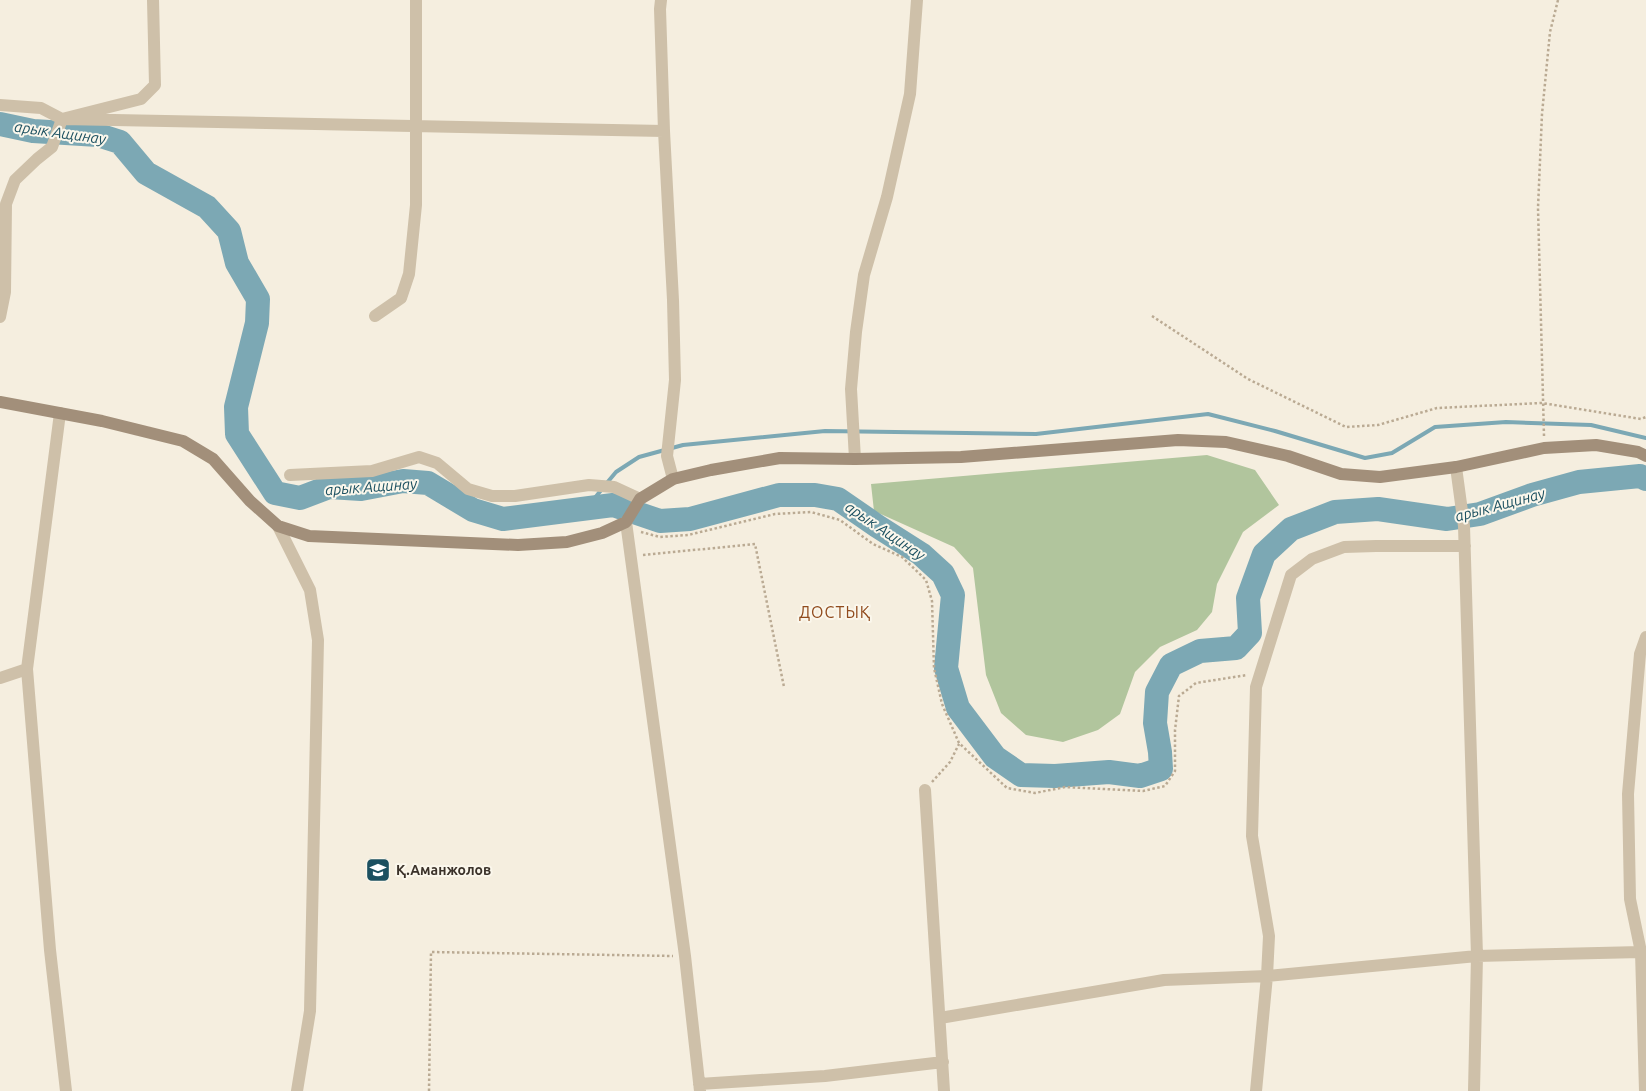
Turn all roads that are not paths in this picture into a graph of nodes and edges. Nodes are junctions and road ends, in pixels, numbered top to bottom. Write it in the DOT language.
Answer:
graph roads {
  1 [pos="153,0"];
  2 [pos="416,0"];
  3 [pos="661,0"];
  4 [pos="917,0"];
  5 [pos="0,105"];
  6 [pos="62,119"];
  7 [pos="416,126"];
  8 [pos="664,131"];
  9 [pos="374,316"];
  10 [pos="0,317"];
  11 [pos="0,402"];
  12 [pos="60,413"];
  13 [pos="1646,456"];
  14 [pos="854,459"];
  15 [pos="1456,467"];
  16 [pos="290,475"];
  17 [pos="673,479"];
  18 [pos="640,499"];
  19 [pos="626,522"];
  20 [pos="278,526"];
  21 [pos="1465,546"];
  22 [pos="1646,637"];
  23 [pos="27,669"];
  24 [pos="0,678"];
  25 [pos="924,790"];
  26 [pos="1643,953"];
  27 [pos="1477,956"];
  28 [pos="1267,976"];
  29 [pos="940,1018"];
  30 [pos="943,1062"];
  31 [pos="699,1088"];
  32 [pos="66,1091"];
  33 [pos="298,1091"];
  34 [pos="944,1091"];
  35 [pos="1256,1091"];
  36 [pos="1474,1091"];
  37 [pos="1645,1091"];
  1 -- 6 [label="street"];
  2 -- 7 [label="street"];
  3 -- 8 [label="street"];
  4 -- 14 [label="street"];
  5 -- 6 [label="street"];
  6 -- 7 [label="street"];
  6 -- 10 [label="street"];
  7 -- 8 [label="street"];
  7 -- 9 [label="street"];
  8 -- 17 [label="street"];
  11 -- 12 [label="main road"];
  12 -- 20 [label="main road"];
  12 -- 23 [label="street"];
  13 -- 15 [label="main road"];
  14 -- 15 [label="main road"];
  14 -- 17 [label="main road"];
  15 -- 21 [label="street"];
  16 -- 18 [label="street"];
  17 -- 18 [label="main road"];
  18 -- 19 [label="main road"];
  19 -- 20 [label="main road"];
  19 -- 31 [label="street"];
  20 -- 33 [label="street"];
  21 -- 27 [label="street"];
  21 -- 28 [label="street"];
  22 -- 26 [label="street"];
  23 -- 24 [label="street"];
  23 -- 32 [label="street"];
  25 -- 29 [label="street"];
  26 -- 27 [label="street"];
  26 -- 37 [label="street"];
  27 -- 28 [label="street"];
  27 -- 36 [label="street"];
  28 -- 29 [label="street"];
  28 -- 35 [label="street"];
  29 -- 30 [label="street"];
  30 -- 31 [label="street"];
  30 -- 34 [label="street"];
}
